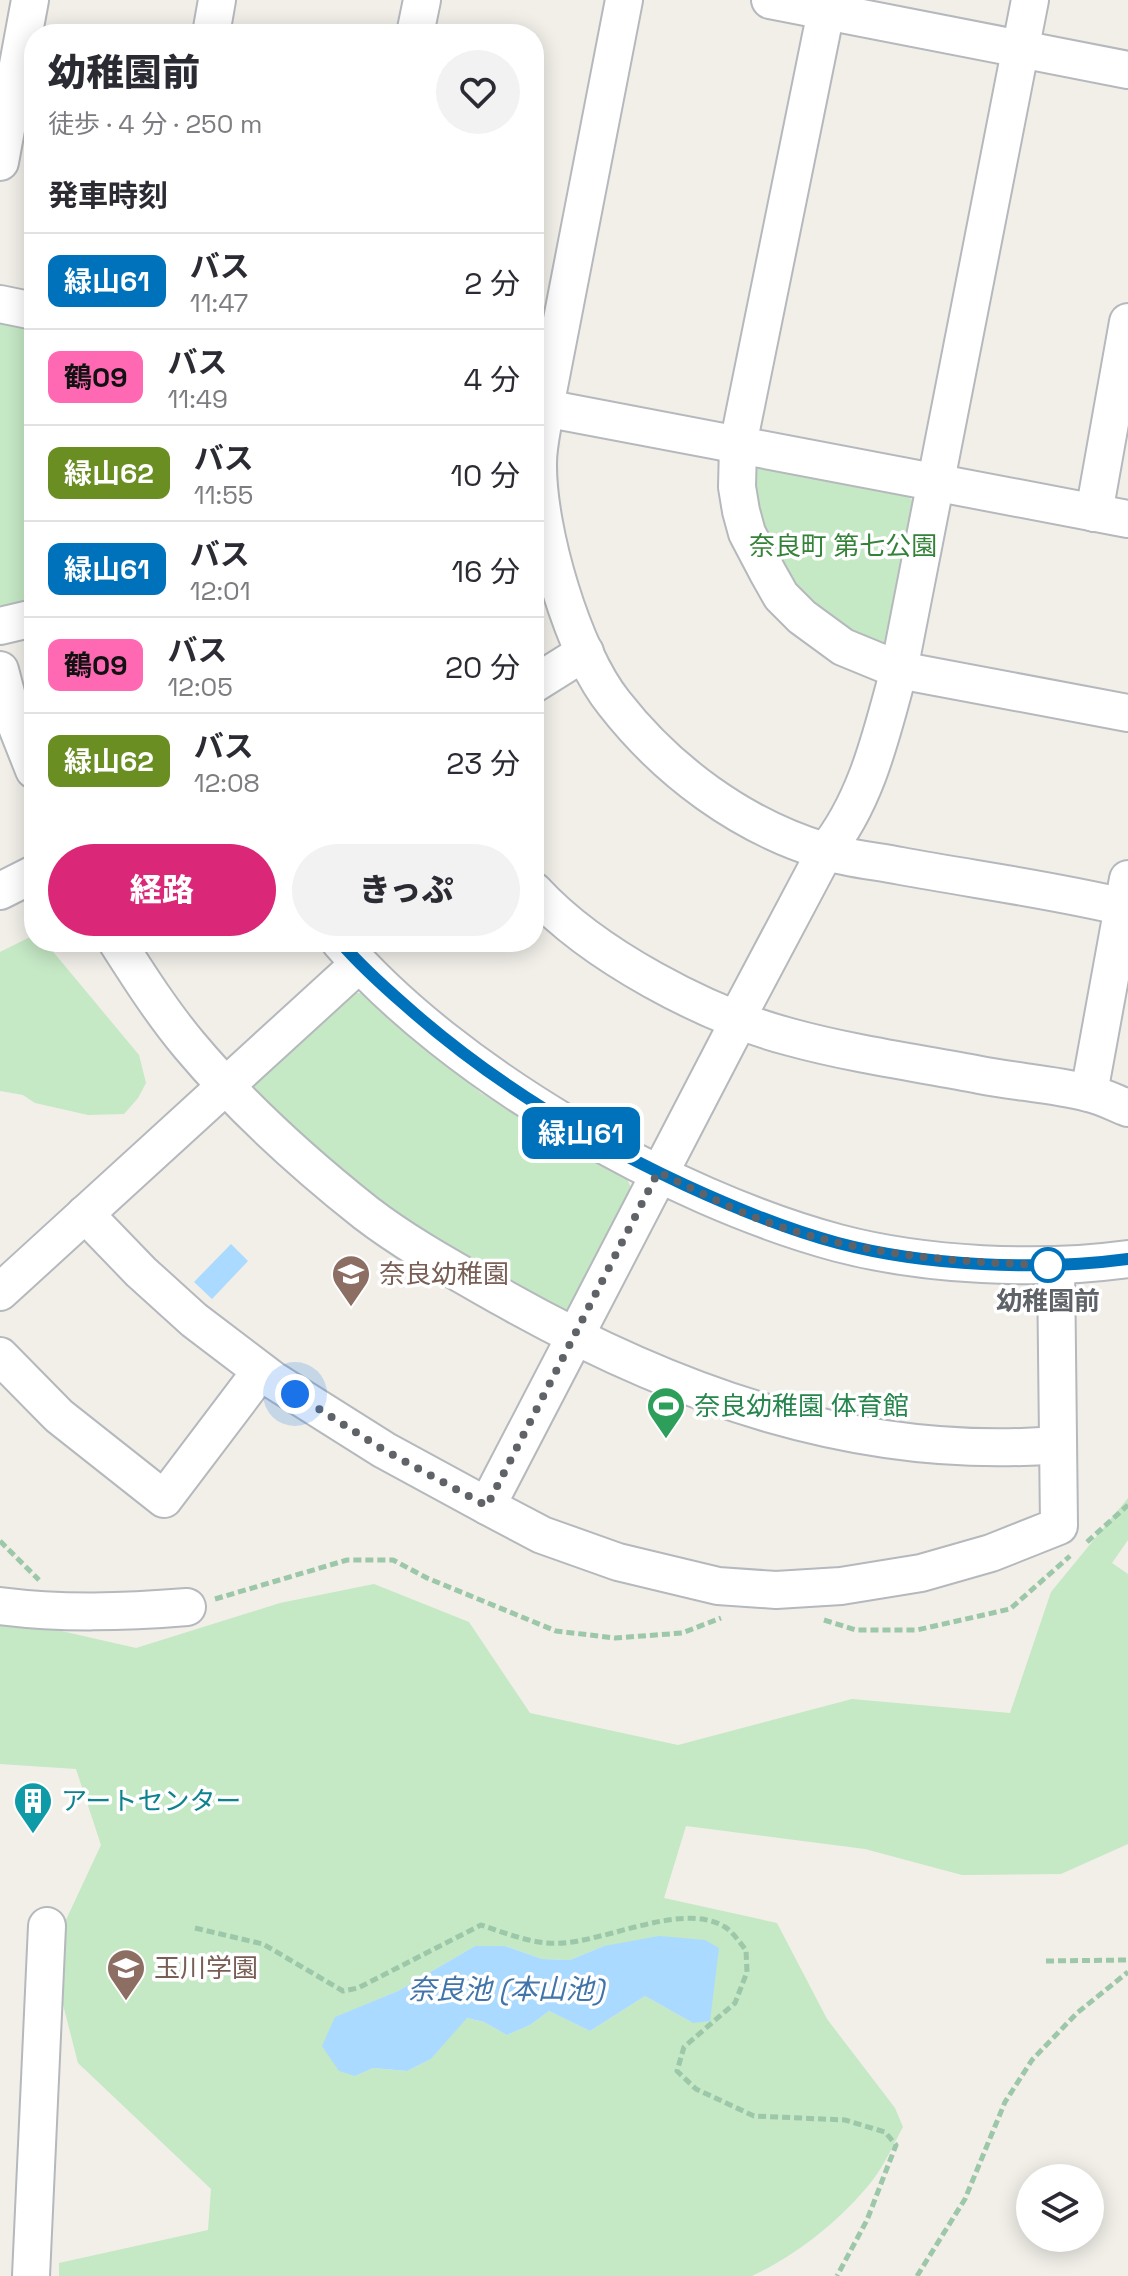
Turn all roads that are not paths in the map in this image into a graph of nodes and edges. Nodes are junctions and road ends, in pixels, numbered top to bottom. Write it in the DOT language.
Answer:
graph roads {
  1 [pos="30,0"];
  2 [pos="217,0"];
  3 [pos="422,0"];
  4 [pos="624,0"];
  5 [pos="770,0"];
  6 [pos="1030,0"];
  7 [pos="826,11"];
  8 [pos="26,24"];
  9 [pos="213,24"];
  10 [pos="417,24"];
  11 [pos="24,32"];
  12 [pos="1020,50"];
  13 [pos="1128,70"];
  14 [pos="0,162"];
  15 [pos="0,304"];
  16 [pos="24,309"];
  17 [pos="1128,322"];
  18 [pos="544,388"];
  19 [pos="544,408"];
  20 [pos="738,445"];
  21 [pos="937,483"];
  22 [pos="1111,516"];
  23 [pos="544,522"];
  24 [pos="24,620"];
  25 [pos="0,626"];
  26 [pos="585,652"];
  27 [pos="0,670"];
  28 [pos="899,670"];
  29 [pos="544,678"];
  30 [pos="1128,713"];
  31 [pos="24,745"];
  32 [pos="825,852"];
  33 [pos="24,879"];
  34 [pos="0,891"];
  35 [pos="1126,897"];
  36 [pos="544,903"];
  37 [pos="123,952"];
  38 [pos="349,953"];
  39 [pos="737,1018"];
  40 [pos="226,1086"];
  41 [pos="1089,1093"];
  42 [pos="1128,1108"];
  43 [pos="658,1172"];
  44 [pos="85,1214"];
  45 [pos="1128,1259"];
  46 [pos="1056,1265"];
  47 [pos="0,1292"];
  48 [pos="574,1338"];
  49 [pos="0,1356"];
  50 [pos="260,1372"];
  51 [pos="1058,1445"];
  52 [pos="487,1506"];
  53 [pos="0,1606"];
  54 [pos="187,1607"];
  55 [pos="47,1926"];
  56 [pos="31,2276"];
  1 -- 8 [label="street"];
  2 -- 9 [label="street"];
  3 -- 10 [label="street"];
  4 -- 18 [label="street"];
  5 -- 7 [label="street"];
  6 -- 12 [label="street"];
  7 -- 12 [label="street"];
  7 -- 20 [label="street"];
  11 -- 14 [label="street"];
  12 -- 13 [label="street"];
  12 -- 21 [label="street"];
  15 -- 16 [label="street"];
  17 -- 22 [label="street"];
  19 -- 20 [label="street"];
  20 -- 21 [label="street"];
  20 -- 28 [label="street"];
  21 -- 22 [label="street"];
  21 -- 28 [label="street"];
  23 -- 26 [label="street"];
  24 -- 25 [label="street"];
  26 -- 29 [label="street"];
  26 -- 32 [label="street"];
  27 -- 31 [label="street"];
  28 -- 30 [label="street"];
  28 -- 32 [label="street"];
  32 -- 35 [label="street"];
  32 -- 39 [label="street"];
  33 -- 34 [label="street"];
  35 -- 41 [label="street"];
  36 -- 39 [label="street"];
  37 -- 40 [label="street"];
  38 -- 40 [label="street"];
  38 -- 43 [label="street"];
  39 -- 41 [label="street"];
  39 -- 43 [label="street"];
  40 -- 44 [label="street"];
  40 -- 48 [label="street"];
  41 -- 42 [label="street"];
  43 -- 46 [label="street"];
  43 -- 48 [label="street"];
  44 -- 47 [label="street"];
  44 -- 50 [label="street"];
  45 -- 46 [label="street"];
  46 -- 51 [label="street"];
  48 -- 51 [label="street"];
  48 -- 52 [label="street"];
  49 -- 50 [label="street"];
  50 -- 52 [label="street"];
  51 -- 52 [label="street"];
  53 -- 54 [label="street"];
  55 -- 56 [label="street"];
}
